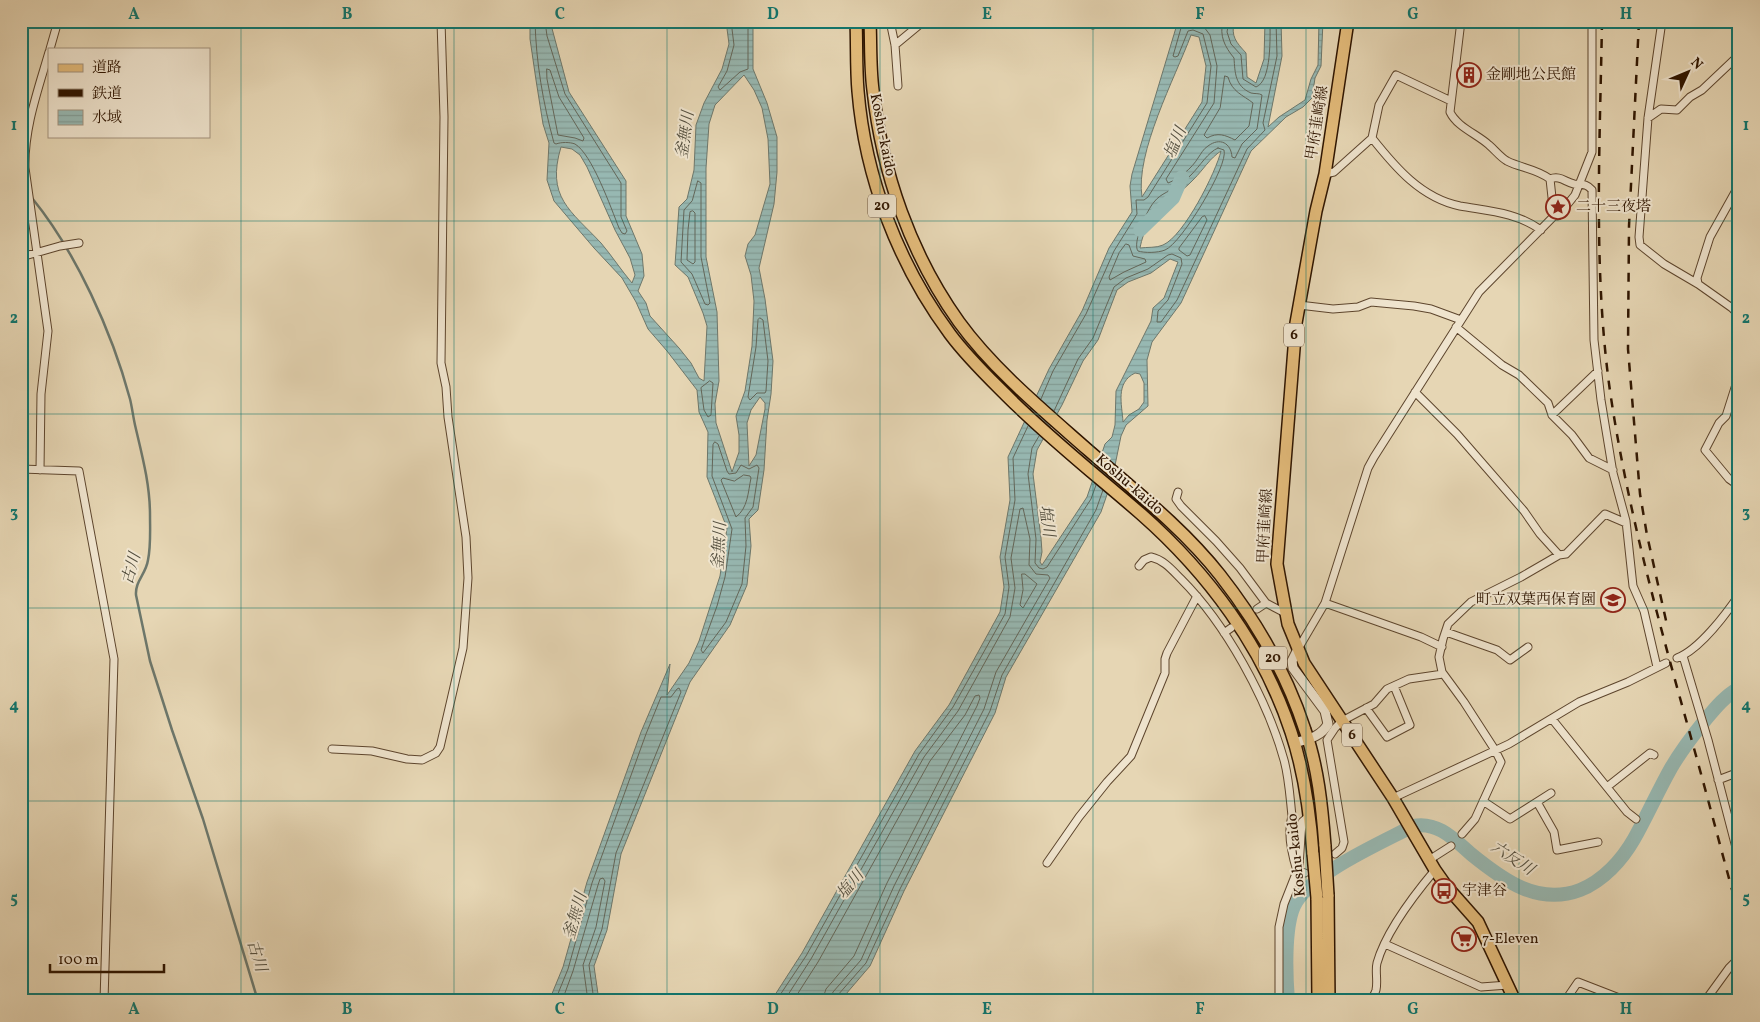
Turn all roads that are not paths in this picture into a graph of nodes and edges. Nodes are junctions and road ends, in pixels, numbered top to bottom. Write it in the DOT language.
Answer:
graph roads {
  1 [pos="58,21"];
  2 [pos="441,21"];
  3 [pos="856,21"];
  4 [pos="870,21"];
  5 [pos="890,21"];
  6 [pos="924,21"];
  7 [pos="1348,21"];
  8 [pos="1461,21"];
  9 [pos="1592,21"];
  10 [pos="1662,21"];
  11 [pos="894,45"];
  12 [pos="50,48"];
  13 [pos="48,53"];
  14 [pos="1739,55"];
  15 [pos="898,86"];
  16 [pos="1452,102"];
  17 [pos="1648,118"];
  18 [pos="1372,138"];
  19 [pos="1325,174"];
  20 [pos="1550,179"];
  21 [pos="1580,183"];
  22 [pos="1739,185"];
  23 [pos="1554,216"];
  24 [pos="1541,230"];
  25 [pos="79,243"];
  26 [pos="38,252"];
  27 [pos="21,257"];
  28 [pos="1698,284"];
  29 [pos="1299,305"];
  30 [pos="1739,315"];
  31 [pos="1461,320"];
  32 [pos="1456,327"];
  33 [pos="1598,371"];
  34 [pos="1739,375"];
  35 [pos="1415,392"];
  36 [pos="1552,415"];
  37 [pos="21,469"];
  38 [pos="40,470"];
  39 [pos="1613,470"];
  40 [pos="1739,486"];
  41 [pos="1178,492"];
  42 [pos="1626,523"];
  43 [pos="1560,555"];
  44 [pos="1139,566"];
  45 [pos="1739,594"];
  46 [pos="1197,596"];
  47 [pos="1266,603"];
  48 [pos="1325,603"];
  49 [pos="1257,609"];
  50 [pos="1285,614"];
  51 [pos="1231,628"];
  52 [pos="1224,632"];
  53 [pos="1446,632"];
  54 [pos="1442,646"];
  55 [pos="1528,647"];
  56 [pos="1298,650"];
  57 [pos="1666,663"];
  58 [pos="1657,666"];
  59 [pos="1443,674"];
  60 [pos="1394,686"];
  61 [pos="1366,708"];
  62 [pos="1552,719"];
  63 [pos="1342,721"];
  64 [pos="1308,739"];
  65 [pos="1294,743"];
  66 [pos="332,749"];
  67 [pos="1495,750"];
  68 [pos="1654,756"];
  69 [pos="1739,772"];
  70 [pos="1718,780"];
  71 [pos="1607,787"];
  72 [pos="1551,793"];
  73 [pos="1393,798"];
  74 [pos="1483,801"];
  75 [pos="1537,802"];
  76 [pos="1309,816"];
  77 [pos="1636,819"];
  78 [pos="1462,834"];
  79 [pos="1736,840"];
  80 [pos="1598,842"];
  81 [pos="1451,846"];
  82 [pos="1335,854"];
  83 [pos="1739,859"];
  84 [pos="1047,863"];
  85 [pos="1432,865"];
  86 [pos="1297,871"];
  87 [pos="1305,873"];
  88 [pos="1385,944"];
  89 [pos="1739,958"];
  90 [pos="1508,985"];
  91 [pos="104,1001"];
  92 [pos="1279,1001"];
  93 [pos="1318,1001"];
  94 [pos="1329,1001"];
  95 [pos="1371,1001"];
  96 [pos="1515,1001"];
  97 [pos="1565,1001"];
  98 [pos="1627,1001"];
  99 [pos="1705,1001"];
  1 -- 12 [label="street"];
  2 -- 66 [label="street"];
  3 -- 65 [label="main road, Koshu-kaido / 20"];
  4 -- 64 [label="main road, Koshu-kaido / 20"];
  5 -- 11 [label="street"];
  6 -- 11 [label="street"];
  7 -- 19 [label="main road, 甲府韮崎線 / 6"];
  8 -- 16 [label="street"];
  9 -- 21 [label="street"];
  10 -- 17 [label="street"];
  11 -- 15 [label="street"];
  13 -- 26 [label="street"];
  14 -- 17 [label="street"];
  16 -- 18 [label="street"];
  16 -- 20 [label="street"];
  17 -- 28 [label="street"];
  18 -- 19 [label="street"];
  18 -- 24 [label="street"];
  19 -- 29 [label="main road, 甲府韮崎線 / 6"];
  20 -- 21 [label="street"];
  20 -- 23 [label="street"];
  21 -- 23 [label="street"];
  21 -- 33 [label="street"];
  22 -- 28 [label="street"];
  23 -- 24 [label="street"];
  24 -- 31 [label="street"];
  25 -- 26 [label="street"];
  26 -- 27 [label="street"];
  26 -- 38 [label="street"];
  28 -- 30 [label="street"];
  29 -- 31 [label="street"];
  29 -- 50 [label="main road, 甲府韮崎線 / 6"];
  31 -- 32 [label="street"];
  32 -- 35 [label="street"];
  32 -- 36 [label="street"];
  33 -- 36 [label="street"];
  33 -- 39 [label="street"];
  34 -- 40 [label="street"];
  35 -- 43 [label="street"];
  35 -- 48 [label="street"];
  36 -- 39 [label="street"];
  37 -- 38 [label="street"];
  38 -- 91 [label="street"];
  39 -- 42 [label="street"];
  41 -- 47 [label="street"];
  42 -- 43 [label="street"];
  42 -- 58 [label="street"];
  43 -- 53 [label="street"];
  44 -- 46 [label="street"];
  45 -- 70 [label="street"];
  46 -- 52 [label="street"];
  46 -- 84 [label="street"];
  47 -- 49 [label="street"];
  47 -- 50 [label="street"];
  48 -- 54 [label="street"];
  48 -- 56 [label="street"];
  50 -- 56 [label="main road, 甲府韮崎線 / 6"];
  51 -- 52 [label="street"];
  52 -- 86 [label="street"];
  53 -- 54 [label="street"];
  53 -- 55 [label="street"];
  54 -- 59 [label="street"];
  56 -- 63 [label="main road, 甲府韮崎線 / 6"];
  56 -- 64 [label="street"];
  57 -- 58 [label="street"];
  58 -- 62 [label="street"];
  59 -- 60 [label="street"];
  59 -- 67 [label="street"];
  60 -- 61 [label="street"];
  60 -- 61 [label="street"];
  61 -- 63 [label="street"];
  62 -- 67 [label="street"];
  62 -- 71 [label="street"];
  63 -- 73 [label="main road, 甲府韮崎線 / 6"];
  63 -- 82 [label="street"];
  64 -- 65 [label="street"];
  64 -- 94 [label="main road, Koshu-kaido / 20, bridge"];
  65 -- 76 [label="main road, Koshu-kaido / 20"];
  67 -- 73 [label="street"];
  67 -- 74 [label="street"];
  68 -- 71 [label="street"];
  69 -- 70 [label="street"];
  70 -- 79 [label="street"];
  71 -- 77 [label="street"];
  72 -- 75 [label="street"];
  73 -- 85 [label="main road, 甲府韮崎線 / 6"];
  74 -- 75 [label="street"];
  74 -- 78 [label="street"];
  75 -- 80 [label="street"];
  76 -- 86 [label="street"];
  76 -- 93 [label="main road, Koshu-kaido / 20, bridge"];
  79 -- 83 [label="street"];
  81 -- 85 [label="street"];
  85 -- 88 [label="street"];
  85 -- 90 [label="main road, 甲府韮崎線 / 6"];
  86 -- 87 [label="street"];
  86 -- 92 [label="street"];
  88 -- 90 [label="street"];
  88 -- 95 [label="street"];
  89 -- 99 [label="street"];
  90 -- 96 [label="main road, 甲府韮崎線 / 6"];
  97 -- 98 [label="street"];
}
